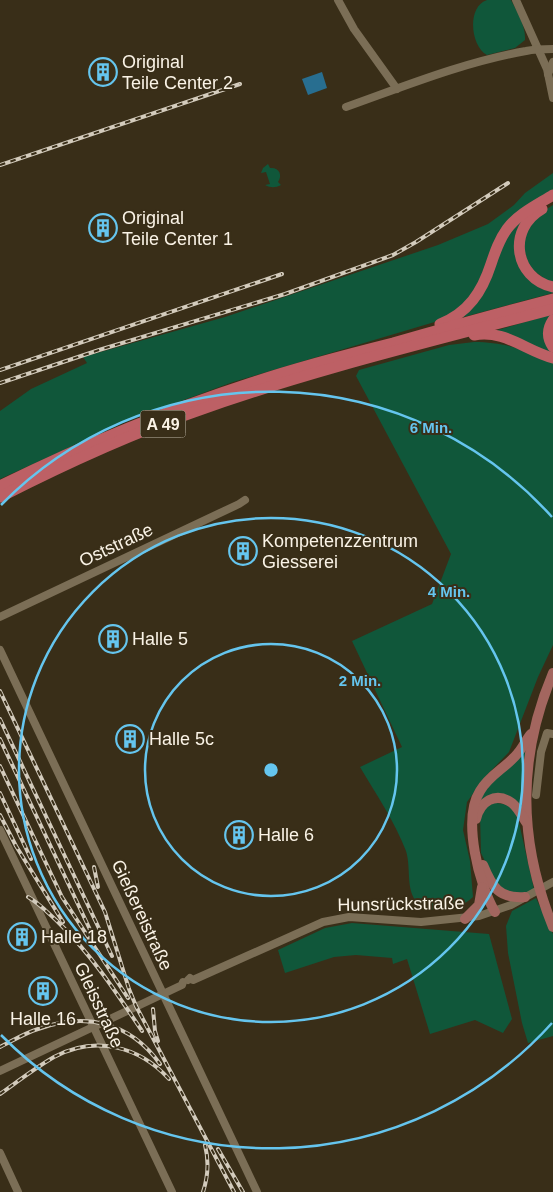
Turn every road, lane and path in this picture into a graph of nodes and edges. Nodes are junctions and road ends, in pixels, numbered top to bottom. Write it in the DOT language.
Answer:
graph roads {
  1 [pos="338,0"];
  2 [pos="516,0"];
  3 [pos="553,48"];
  4 [pos="539,50"];
  5 [pos="553,62"];
  6 [pos="548,74"];
  7 [pos="397,89"];
  8 [pos="553,98"];
  9 [pos="346,107"];
  10 [pos="553,195"];
  11 [pos="553,202"];
  12 [pos="553,288"];
  13 [pos="553,299"];
  14 [pos="553,309"];
  15 [pos="553,320"];
  16 [pos="458,334"];
  17 [pos="407,339"];
  18 [pos="553,347"];
  19 [pos="553,358"];
  20 [pos="0,486"];
  21 [pos="0,497"];
  22 [pos="245,500"];
  23 [pos="0,617"];
  24 [pos="0,650"];
  25 [pos="553,673"];
  26 [pos="533,732"];
  27 [pos="553,734"];
  28 [pos="536,795"];
  29 [pos="527,823"];
  30 [pos="0,830"];
  31 [pos="2,839"];
  32 [pos="553,882"];
  33 [pos="482,886"];
  34 [pos="495,889"];
  35 [pos="525,897"];
  36 [pos="497,911"];
  37 [pos="465,919"];
  38 [pos="553,927"];
  39 [pos="163,994"];
  40 [pos="94,1027"];
  41 [pos="0,1071"];
  42 [pos="0,1154"];
  43 [pos="18,1192"];
  44 [pos="172,1192"];
  45 [pos="257,1192"];
  1 -- 7 [label="street"];
  2 -- 4 [label="street"];
  3 -- 4 [label="street"];
  4 -- 6 [label="street"];
  4 -- 7 [label="street"];
  5 -- 6 [label="street"];
  6 -- 8 [label="street"];
  7 -- 9 [label="street"];
  10 -- 17 [label="highway"];
  11 -- 12 [label="highway"];
  13 -- 17 [label="highway, A 49"];
  14 -- 16 [label="highway, A 49"];
  15 -- 18 [label="highway"];
  16 -- 19 [label="highway"];
  16 -- 21 [label="highway, A 49"];
  17 -- 20 [label="highway, A 49"];
  22 -- 23 [label="street, Oststraße"];
  24 -- 39 [label="street, Gießereistraße"];
  25 -- 26 [label="main road"];
  26 -- 29 [label="main road"];
  26 -- 33 [label="main road"];
  27 -- 28 [label="street"];
  29 -- 34 [label="main road"];
  29 -- 38 [label="main road"];
  30 -- 31 [label="street, Gleisstraße"];
  31 -- 40 [label="street, Gleisstraße"];
  32 -- 35 [label="street, Hunsrückstraße"];
  33 -- 36 [label="main road"];
  33 -- 37 [label="main road"];
  34 -- 35 [label="main road"];
  34 -- 36 [label="main road"];
  35 -- 36 [label="street, Hunsrückstraße"];
  36 -- 37 [label="street, Hunsrückstraße"];
  37 -- 39 [label="street, Hunsrückstraße"];
  39 -- 40 [label="street, Hunsrückstraße"];
  39 -- 45 [label="street, Gießereistraße"];
  40 -- 41 [label="street, Hunsrückstraße"];
  40 -- 44 [label="street, Gleisstraße"];
  42 -- 43 [label="street"];
}
